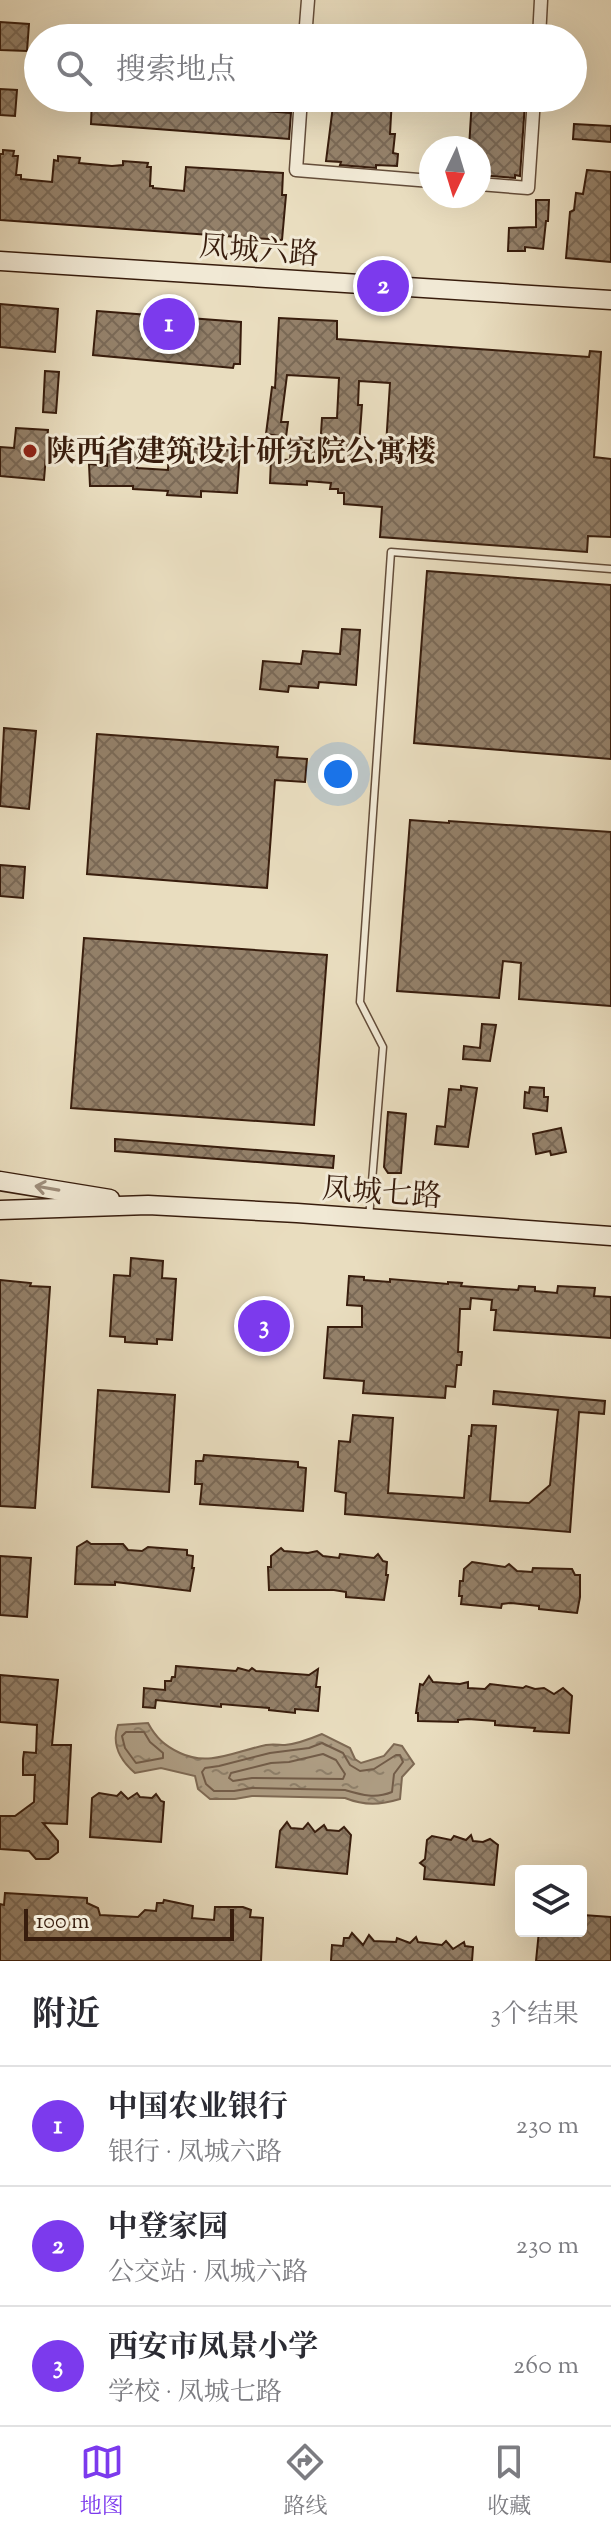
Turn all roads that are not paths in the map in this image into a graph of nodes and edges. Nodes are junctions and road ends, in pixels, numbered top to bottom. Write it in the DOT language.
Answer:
graph roads {
  1 [pos="308,0"];
  2 [pos="541,0"];
  3 [pos="306,24"];
  4 [pos="540,24"];
  5 [pos="300,112"];
  6 [pos="533,112"];
  7 [pos="419,180"];
  8 [pos="491,185"];
  9 [pos="0,261"];
  10 [pos="611,300"];
  11 [pos="611,569"];
  12 [pos="0,1181"];
  13 [pos="148,1205"];
  14 [pos="0,1210"];
  15 [pos="369,1219"];
  16 [pos="611,1236"];
  1 -- 3 [label="street"];
  2 -- 4 [label="street"];
  5 -- 7 [label="street"];
  6 -- 8 [label="street"];
  9 -- 10 [label="street, 凤城六路"];
  11 -- 15 [label="lane"];
  13 -- 12 [label="street, 凤城七路, one-way"];
  13 -- 14 [label="street, 凤城七路"];
  13 -- 15 [label="street, 凤城七路"];
  15 -- 16 [label="street, 凤城七路"];
}
